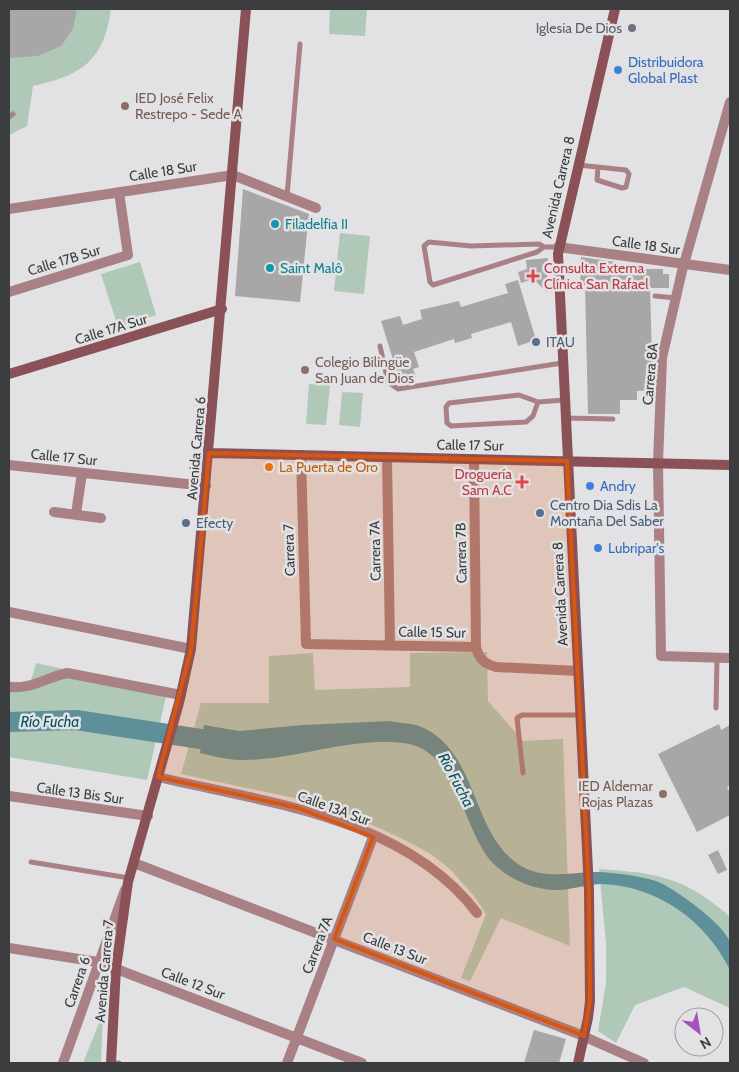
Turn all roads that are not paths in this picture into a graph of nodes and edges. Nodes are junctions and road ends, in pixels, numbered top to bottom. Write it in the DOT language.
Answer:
graph roads {
  1 [pos="246,9"];
  2 [pos="615,9"];
  3 [pos="300,44"];
  4 [pos="730,102"];
  5 [pos="577,165"];
  6 [pos="598,167"];
  7 [pos="233,174"];
  8 [pos="119,192"];
  9 [pos="287,196"];
  10 [pos="316,208"];
  11 [pos="9,209"];
  12 [pos="544,247"];
  13 [pos="558,247"];
  14 [pos="684,264"];
  15 [pos="730,270"];
  16 [pos="9,292"];
  17 [pos="655,296"];
  18 [pos="676,298"];
  19 [pos="222,309"];
  20 [pos="380,346"];
  21 [pos="562,364"];
  22 [pos="9,374"];
  23 [pos="564,400"];
  24 [pos="538,402"];
  25 [pos="565,418"];
  26 [pos="613,419"];
  27 [pos="209,453"];
  28 [pos="301,455"];
  29 [pos="386,457"];
  30 [pos="474,459"];
  31 [pos="567,461"];
  32 [pos="658,464"];
  33 [pos="9,465"];
  34 [pos="730,465"];
  35 [pos="82,473"];
  36 [pos="206,486"];
  37 [pos="54,512"];
  38 [pos="76,514"];
  39 [pos="101,518"];
  40 [pos="9,612"];
  41 [pos="306,644"];
  42 [pos="390,646"];
  43 [pos="476,647"];
  44 [pos="191,649"];
  45 [pos="717,658"];
  46 [pos="730,658"];
  47 [pos="578,671"];
  48 [pos="9,687"];
  49 [pos="181,695"];
  50 [pos="716,708"];
  51 [pos="580,715"];
  52 [pos="523,773"];
  53 [pos="158,777"];
  54 [pos="9,796"];
  55 [pos="148,816"];
  56 [pos="373,837"];
  57 [pos="31,862"];
  58 [pos="134,863"];
  59 [pos="128,880"];
  60 [pos="477,913"];
  61 [pos="334,939"];
  62 [pos="9,948"];
  63 [pos="98,962"];
  64 [pos="116,968"];
  65 [pos="584,1036"];
  66 [pos="296,1038"];
  67 [pos="63,1063"];
  68 [pos="111,1063"];
  69 [pos="119,1063"];
  70 [pos="286,1063"];
  71 [pos="362,1063"];
  72 [pos="578,1063"];
  73 [pos="644,1063"];
  1 -- 7 [label="main road, Avenida Carrera 6"];
  2 -- 5 [label="main road, Avenida Carrera 8"];
  3 -- 9 [label="lane"];
  4 -- 14 [label="street, Carrera 8A"];
  5 -- 6 [label="lane"];
  5 -- 13 [label="main road, Avenida Carrera 8"];
  6 -- 6 [label="lane"];
  7 -- 8 [label="street, Calle 18 Sur"];
  7 -- 9 [label="street"];
  7 -- 19 [label="main road, Avenida Carrera 6"];
  8 -- 11 [label="street, Calle 18 Sur"];
  8 -- 16 [label="street, Calle 17B Sur"];
  9 -- 10 [label="street"];
  12 -- 12 [label="lane"];
  12 -- 13 [label="lane"];
  13 -- 14 [label="street, Calle 18 Sur"];
  13 -- 21 [label="main road, Avenida Carrera 8"];
  14 -- 15 [label="street, Calle 18 Sur"];
  14 -- 18 [label="street, Carrera 8A"];
  17 -- 18 [label="lane"];
  18 -- 32 [label="street, Carrera 8A"];
  19 -- 22 [label="main road, Calle 17A Sur"];
  19 -- 27 [label="main road, Avenida Carrera 6"];
  20 -- 21 [label="lane"];
  21 -- 23 [label="main road, Avenida Carrera 8"];
  23 -- 24 [label="lane"];
  23 -- 25 [label="main road, Avenida Carrera 8"];
  24 -- 24 [label="lane"];
  25 -- 26 [label="lane"];
  25 -- 31 [label="main road, Avenida Carrera 8"];
  27 -- 28 [label="main road, Calle 17 Sur"];
  27 -- 36 [label="main road, Avenida Carrera 6"];
  28 -- 29 [label="main road, Calle 17 Sur"];
  28 -- 41 [label="street, Carrera 7"];
  29 -- 30 [label="main road, Calle 17 Sur"];
  29 -- 42 [label="street, Carrera 7A"];
  30 -- 31 [label="main road, Calle 17 Sur"];
  30 -- 43 [label="street, Carrera 7B"];
  31 -- 32 [label="main road, Calle 17 Sur"];
  31 -- 47 [label="main road, Avenida Carrera 8"];
  32 -- 34 [label="main road, Calle 17 Sur"];
  32 -- 45 [label="street, Carrera 8A"];
  33 -- 35 [label="street, Calle 17 Sur"];
  35 -- 36 [label="street, Calle 17 Sur"];
  35 -- 38 [label="street"];
  36 -- 44 [label="main road, Avenida Carrera 6"];
  37 -- 38 [label="street"];
  38 -- 39 [label="street"];
  40 -- 44 [label="street"];
  41 -- 42 [label="street, Calle 15 Sur"];
  42 -- 43 [label="street, Calle 15 Sur"];
  43 -- 47 [label="street, Calle 15 Sur"];
  44 -- 49 [label="main road, Avenida Carrera 6"];
  45 -- 46 [label="street"];
  45 -- 50 [label="lane"];
  47 -- 51 [label="main road, Avenida Carrera 8"];
  48 -- 49 [label="street"];
  49 -- 53 [label="main road, Avenida Carrera 6"];
  51 -- 52 [label="lane"];
  51 -- 65 [label="main road, Avenida Carrera 8"];
  53 -- 55 [label="main road, Avenida Carrera 6"];
  53 -- 56 [label="street, Calle 13A Sur"];
  54 -- 55 [label="street, Calle 13 Bis Sur"];
  55 -- 58 [label="main road, Avenida Carrera 6"];
  56 -- 60 [label="street, Calle 13A Sur"];
  56 -- 61 [label="street, Carrera 7A"];
  57 -- 59 [label="lane"];
  58 -- 59 [label="main road, Avenida Carrera 6"];
  58 -- 61 [label="street, Calle 13 Sur"];
  59 -- 63 [label="street, Carrera 6"];
  59 -- 64 [label="main road, Avenida Carrera 7"];
  61 -- 65 [label="street, Calle 13 Sur"];
  61 -- 66 [label="street, Carrera 7A"];
  62 -- 63 [label="street, Calle 12 Sur"];
  63 -- 64 [label="street, Calle 12 Sur"];
  63 -- 67 [label="street, Carrera 6"];
  64 -- 66 [label="street, Calle 12 Sur"];
  64 -- 68 [label="main road, Avenida Carrera 7"];
  65 -- 72 [label="main road, Avenida Carrera 8"];
  65 -- 73 [label="street, Calle 13 Sur"];
  66 -- 70 [label="street, Carrera 7A"];
  66 -- 71 [label="street, Calle 12 Sur"];
  68 -- 69 [label="lane"];
}
